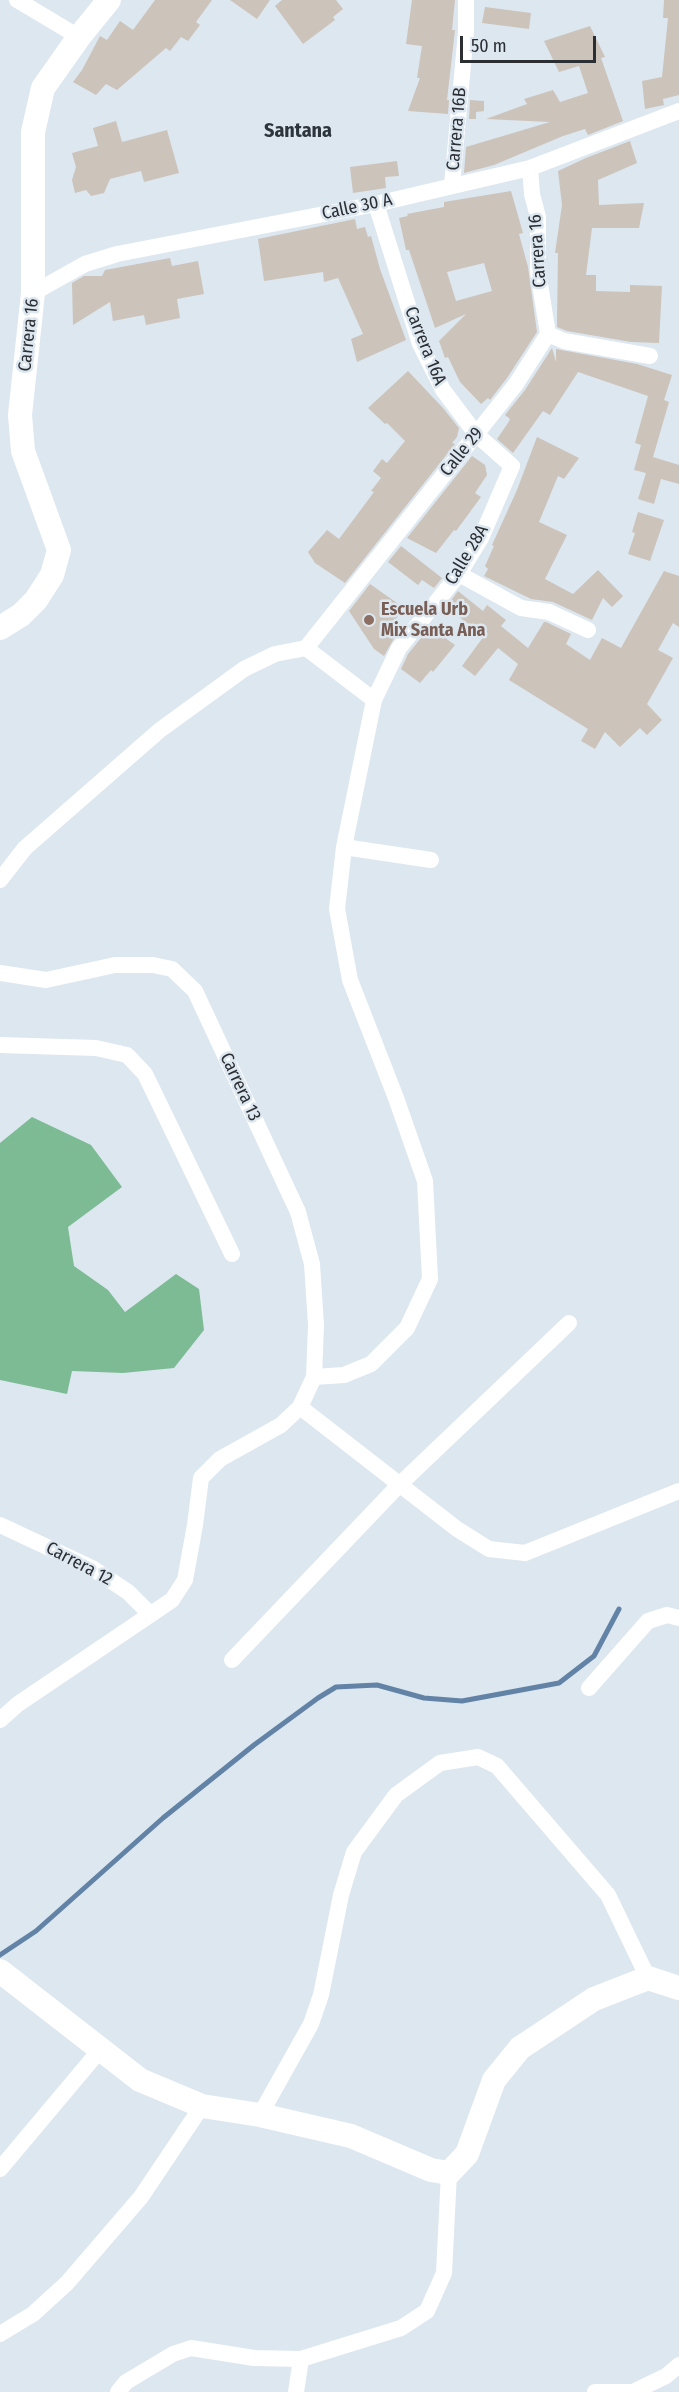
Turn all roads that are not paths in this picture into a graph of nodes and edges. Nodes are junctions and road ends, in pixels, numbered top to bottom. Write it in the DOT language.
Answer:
graph roads {
  1 [pos="17,0"];
  2 [pos="109,0"];
  3 [pos="466,0"];
  4 [pos="79,38"];
  5 [pos="679,111"];
  6 [pos="530,168"];
  7 [pos="452,185"];
  8 [pos="376,204"];
  9 [pos="33,293"];
  10 [pos="548,334"];
  11 [pos="650,356"];
  12 [pos="476,434"];
  13 [pos="512,466"];
  14 [pos="459,574"];
  15 [pos="0,628"];
  16 [pos="588,630"];
  17 [pos="306,648"];
  18 [pos="374,700"];
  19 [pos="344,847"];
  20 [pos="431,860"];
  21 [pos="0,880"];
  22 [pos="0,973"];
  23 [pos="0,1045"];
  24 [pos="232,1254"];
  25 [pos="569,1323"];
  26 [pos="314,1377"];
  27 [pos="300,1407"];
  28 [pos="399,1485"];
  29 [pos="679,1491"];
  30 [pos="0,1525"];
  31 [pos="150,1614"];
  32 [pos="679,1618"];
  33 [pos="232,1660"];
  34 [pos="589,1688"];
  35 [pos="0,1720"];
  36 [pos="0,1971"];
  37 [pos="648,1978"];
  38 [pos="679,1988"];
  39 [pos="100,2050"];
  40 [pos="202,2106"];
  41 [pos="260,2115"];
  42 [pos="0,2169"];
  43 [pos="449,2173"];
  44 [pos="0,2334"];
  45 [pos="300,2359"];
  46 [pos="679,2365"];
  47 [pos="118,2392"];
  48 [pos="296,2392"];
  49 [pos="595,2392"];
  1 -- 4 [label="street"];
  2 -- 4 [label="street"];
  3 -- 7 [label="street, Carrera 16B"];
  4 -- 9 [label="street, Carrera 16"];
  5 -- 6 [label="street, Calle 30 A"];
  6 -- 7 [label="street, Calle 30 A"];
  6 -- 10 [label="street, Carrera 16"];
  7 -- 8 [label="street, Calle 30 A"];
  8 -- 9 [label="street, Calle 30 A"];
  8 -- 12 [label="street, Carrera 16A"];
  9 -- 15 [label="street, Carrera 16"];
  10 -- 11 [label="street"];
  10 -- 12 [label="street, Calle 29"];
  12 -- 13 [label="street, Carrera 16A"];
  12 -- 17 [label="street, Calle 29"];
  13 -- 14 [label="street, Calle 28A"];
  14 -- 16 [label="street"];
  14 -- 18 [label="street, Calle 28A"];
  17 -- 18 [label="street"];
  17 -- 21 [label="street"];
  18 -- 19 [label="street, Calle 28A"];
  19 -- 20 [label="street"];
  19 -- 26 [label="street, Calle 28A"];
  22 -- 26 [label="street, Carrera 13"];
  23 -- 24 [label="street"];
  25 -- 28 [label="street"];
  26 -- 27 [label="street"];
  27 -- 28 [label="street"];
  27 -- 31 [label="street"];
  28 -- 29 [label="street"];
  28 -- 33 [label="street"];
  30 -- 31 [label="street, Carrera 12"];
  31 -- 35 [label="street"];
  32 -- 34 [label="street"];
  36 -- 39 [label="street"];
  37 -- 38 [label="street"];
  37 -- 41 [label="street"];
  37 -- 43 [label="street"];
  39 -- 40 [label="street"];
  39 -- 42 [label="street"];
  40 -- 41 [label="street"];
  40 -- 44 [label="street"];
  41 -- 43 [label="street"];
  43 -- 45 [label="street"];
  45 -- 47 [label="street"];
  45 -- 48 [label="street"];
  46 -- 49 [label="street"];
}
